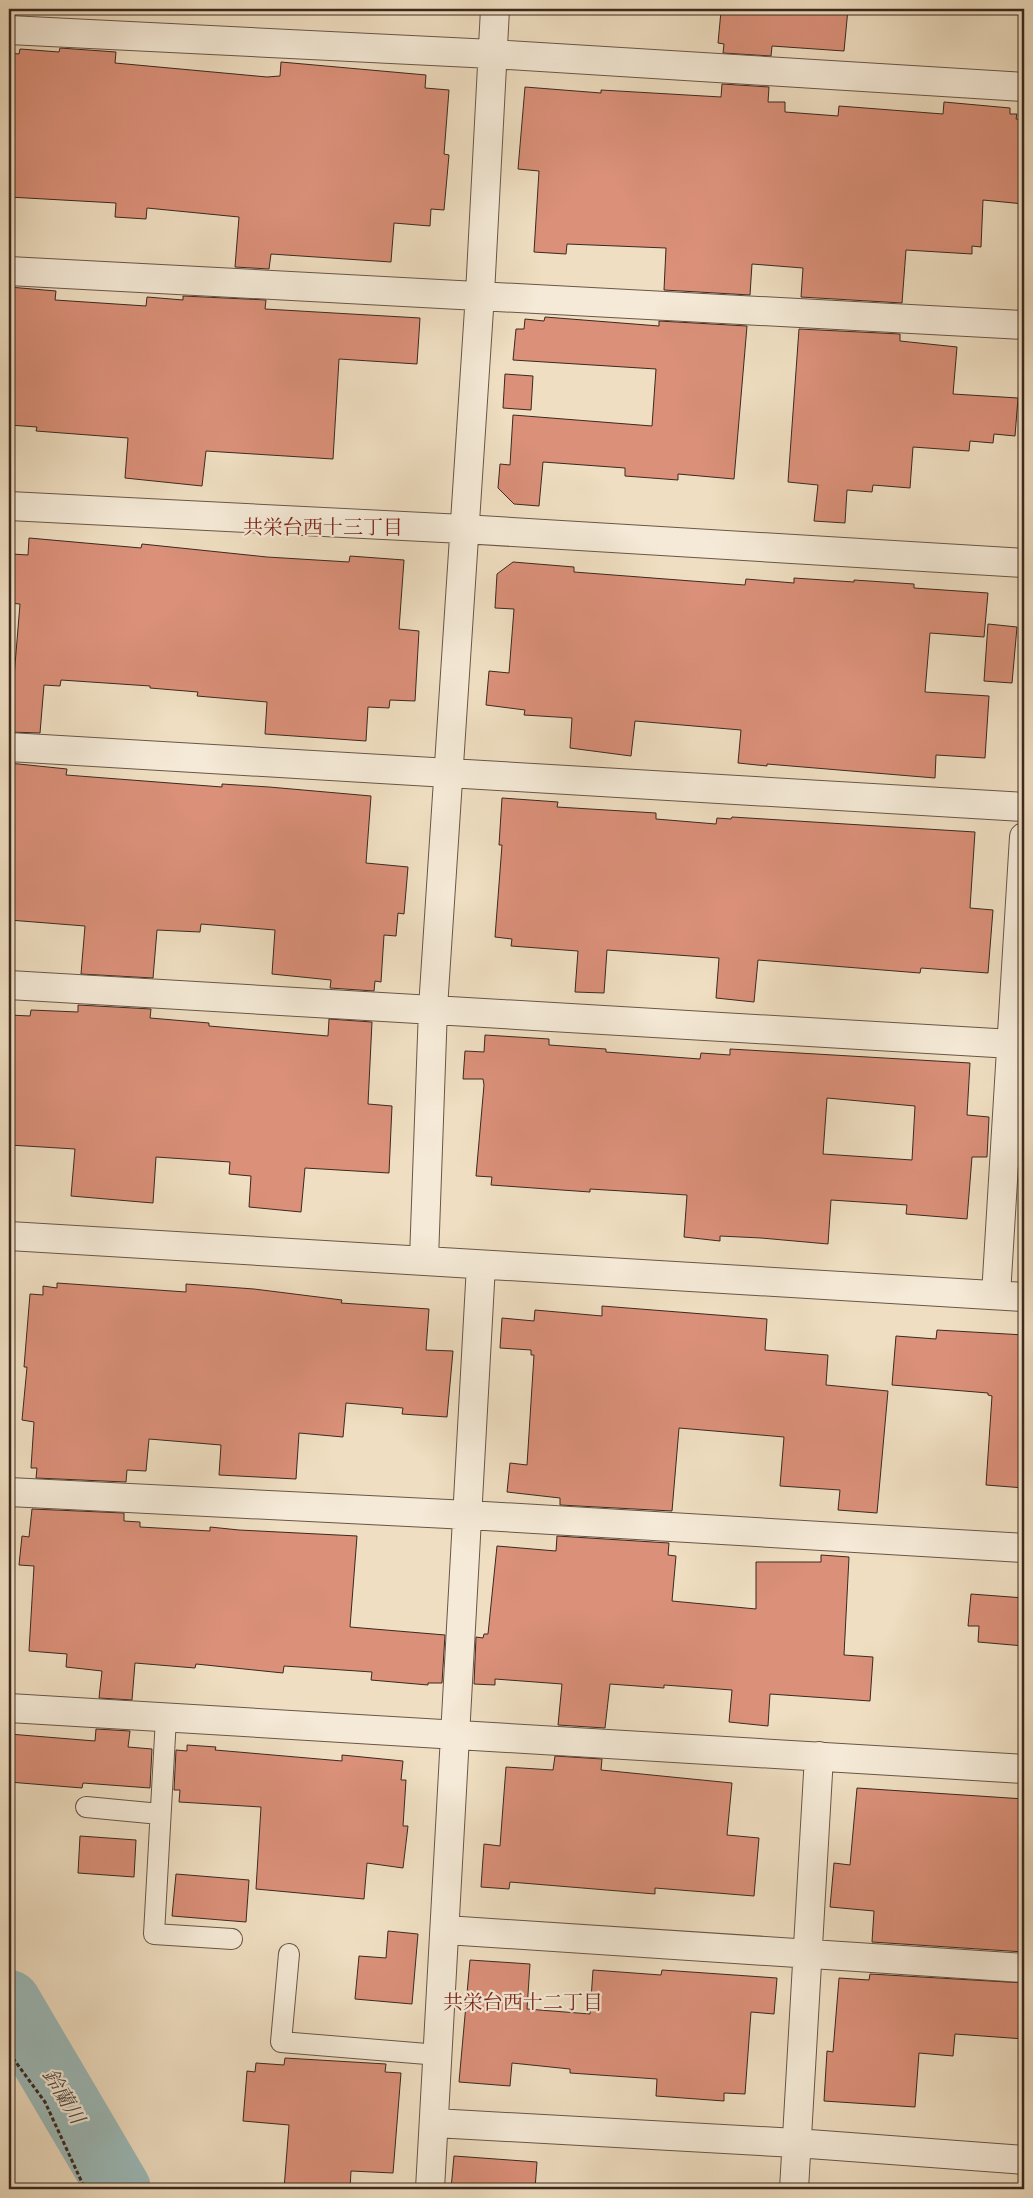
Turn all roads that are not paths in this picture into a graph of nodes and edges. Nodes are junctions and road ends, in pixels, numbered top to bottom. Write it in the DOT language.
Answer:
graph roads {
  1 [pos="495,9"];
  2 [pos="9,30"];
  3 [pos="492,54"];
  4 [pos="1024,87"];
  5 [pos="9,271"];
  6 [pos="480,294"];
  7 [pos="1024,325"];
  8 [pos="9,506"];
  9 [pos="463,529"];
  10 [pos="1024,563"];
  11 [pos="9,747"];
  12 [pos="447,773"];
  13 [pos="1024,806"];
  14 [pos="1024,837"];
  15 [pos="9,984"];
  16 [pos="433,1008"];
  17 [pos="1012,1044"];
  18 [pos="9,1236"];
  19 [pos="424,1259"];
  20 [pos="481,1265"];
  21 [pos="996,1295"];
  22 [pos="1024,1296"];
  23 [pos="9,1492"];
  24 [pos="468,1515"];
  25 [pos="1024,1548"];
  26 [pos="9,1708"];
  27 [pos="166,1718"];
  28 [pos="457,1734"];
  29 [pos="819,1756"];
  30 [pos="1024,1770"];
  31 [pos="86,1807"];
  32 [pos="160,1814"];
  33 [pos="446,1930"];
  34 [pos="232,1939"];
  35 [pos="808,1952"];
  36 [pos="289,1954"];
  37 [pos="1024,1968"];
  38 [pos="439,2055"];
  39 [pos="434,2123"];
  40 [pos="796,2143"];
  41 [pos="1024,2160"];
  42 [pos="430,2189"];
  43 [pos="794,2189"];
  1 -- 3 [label="street"];
  2 -- 3 [label="street"];
  3 -- 4 [label="street"];
  3 -- 6 [label="street"];
  5 -- 6 [label="street"];
  6 -- 7 [label="street"];
  6 -- 9 [label="street"];
  8 -- 9 [label="street"];
  9 -- 10 [label="street"];
  9 -- 12 [label="street"];
  11 -- 12 [label="street"];
  12 -- 13 [label="street"];
  12 -- 16 [label="street"];
  14 -- 17 [label="street"];
  15 -- 16 [label="street"];
  16 -- 17 [label="street"];
  16 -- 19 [label="street"];
  17 -- 21 [label="street"];
  18 -- 19 [label="street"];
  19 -- 20 [label="street"];
  20 -- 21 [label="street"];
  20 -- 24 [label="street"];
  21 -- 22 [label="street"];
  23 -- 24 [label="street"];
  24 -- 25 [label="street"];
  24 -- 28 [label="street"];
  26 -- 27 [label="street"];
  27 -- 28 [label="street"];
  27 -- 32 [label="lane"];
  28 -- 29 [label="street"];
  28 -- 33 [label="street"];
  29 -- 30 [label="street"];
  29 -- 35 [label="street"];
  31 -- 32 [label="lane"];
  32 -- 34 [label="lane"];
  33 -- 35 [label="street"];
  33 -- 38 [label="street"];
  35 -- 37 [label="street"];
  35 -- 40 [label="street"];
  36 -- 38 [label="lane"];
  38 -- 39 [label="street"];
  39 -- 40 [label="street"];
  39 -- 42 [label="street"];
  40 -- 41 [label="street"];
  40 -- 43 [label="street"];
}
